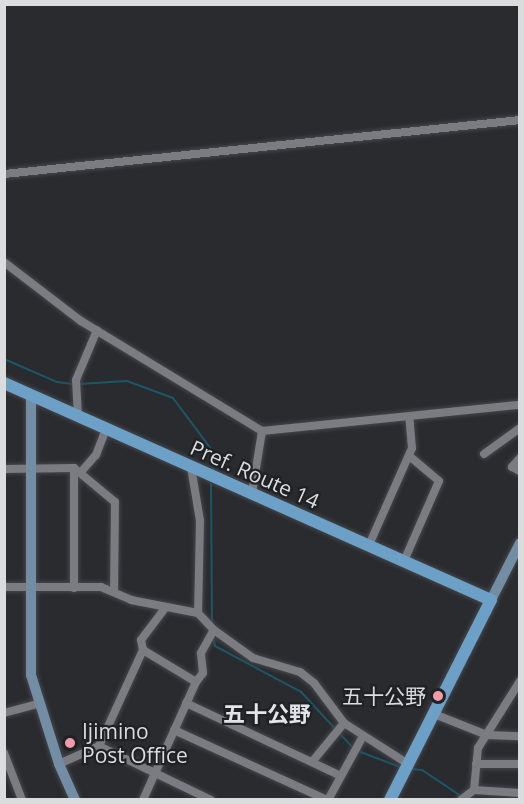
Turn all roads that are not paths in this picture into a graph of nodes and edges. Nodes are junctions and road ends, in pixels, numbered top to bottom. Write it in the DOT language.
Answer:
graph roads {
  1 [pos="519,120"];
  2 [pos="4,174"];
  3 [pos="4,262"];
  4 [pos="98,330"];
  5 [pos="4,383"];
  6 [pos="31,396"];
  7 [pos="519,405"];
  8 [pos="409,416"];
  9 [pos="78,417"];
  10 [pos="519,428"];
  11 [pos="106,429"];
  12 [pos="262,431"];
  13 [pos="484,454"];
  14 [pos="409,456"];
  15 [pos="519,458"];
  16 [pos="191,467"];
  17 [pos="4,469"];
  18 [pos="32,470"];
  19 [pos="78,470"];
  20 [pos="519,471"];
  21 [pos="252,493"];
  22 [pos="519,543"];
  23 [pos="369,546"];
  24 [pos="404,561"];
  25 [pos="4,587"];
  26 [pos="29,588"];
  27 [pos="74,588"];
  28 [pos="114,591"];
  29 [pos="491,600"];
  30 [pos="165,608"];
  31 [pos="198,613"];
  32 [pos="214,630"];
  33 [pos="143,650"];
  34 [pos="519,681"];
  35 [pos="196,682"];
  36 [pos="38,704"];
  37 [pos="186,704"];
  38 [pos="4,713"];
  39 [pos="434,714"];
  40 [pos="344,723"];
  41 [pos="174,730"];
  42 [pos="487,735"];
  43 [pos="519,736"];
  44 [pos="362,738"];
  45 [pos="99,746"];
  46 [pos="4,753"];
  47 [pos="312,762"];
  48 [pos="59,764"];
  49 [pos="408,764"];
  50 [pos="476,764"];
  51 [pos="519,764"];
  52 [pos="155,773"];
  53 [pos="341,776"];
  54 [pos="519,793"];
  55 [pos="472,794"];
  56 [pos="22,800"];
  57 [pos="75,800"];
  58 [pos="143,800"];
  59 [pos="211,800"];
  60 [pos="327,800"];
  61 [pos="390,800"];
  62 [pos="461,800"];
  1 -- 2 [label="street"];
  3 -- 4 [label="street"];
  4 -- 9 [label="street"];
  4 -- 12 [label="street"];
  5 -- 6 [label="main road, Pref. Route 14"];
  6 -- 9 [label="main road, Pref. Route 14"];
  6 -- 18 [label="street"];
  7 -- 8 [label="street"];
  8 -- 12 [label="street"];
  8 -- 14 [label="street"];
  9 -- 11 [label="main road, Pref. Route 14"];
  10 -- 13 [label="street"];
  11 -- 16 [label="main road, Pref. Route 14"];
  11 -- 19 [label="street"];
  12 -- 21 [label="street"];
  14 -- 23 [label="street"];
  14 -- 24 [label="street"];
  15 -- 20 [label="street"];
  16 -- 21 [label="main road, Pref. Route 14"];
  16 -- 31 [label="street"];
  17 -- 18 [label="street"];
  18 -- 19 [label="street"];
  18 -- 26 [label="street"];
  19 -- 27 [label="street"];
  19 -- 28 [label="street"];
  21 -- 23 [label="main road, Pref. Route 14"];
  22 -- 29 [label="street"];
  23 -- 24 [label="main road, Pref. Route 14"];
  24 -- 29 [label="main road, Pref. Route 14"];
  25 -- 26 [label="street"];
  26 -- 27 [label="street"];
  26 -- 36 [label="street"];
  27 -- 28 [label="street"];
  28 -- 30 [label="street"];
  29 -- 39 [label="main road"];
  30 -- 31 [label="street"];
  30 -- 33 [label="street"];
  31 -- 32 [label="street"];
  32 -- 35 [label="street"];
  32 -- 40 [label="street"];
  33 -- 35 [label="street"];
  33 -- 45 [label="street"];
  34 -- 42 [label="street"];
  35 -- 37 [label="street"];
  36 -- 38 [label="street"];
  36 -- 48 [label="street"];
  37 -- 41 [label="street"];
  37 -- 47 [label="street"];
  39 -- 42 [label="street"];
  39 -- 49 [label="main road"];
  40 -- 44 [label="street"];
  40 -- 47 [label="street"];
  41 -- 52 [label="street"];
  41 -- 60 [label="street"];
  42 -- 43 [label="street"];
  42 -- 50 [label="street"];
  44 -- 49 [label="street"];
  44 -- 53 [label="street"];
  45 -- 48 [label="street"];
  45 -- 52 [label="street"];
  46 -- 56 [label="street"];
  47 -- 53 [label="street"];
  48 -- 57 [label="street"];
  49 -- 61 [label="main road"];
  50 -- 51 [label="street"];
  50 -- 55 [label="street"];
  52 -- 58 [label="street"];
  52 -- 59 [label="street"];
  53 -- 60 [label="street"];
  54 -- 55 [label="street"];
  55 -- 62 [label="street"];
}
